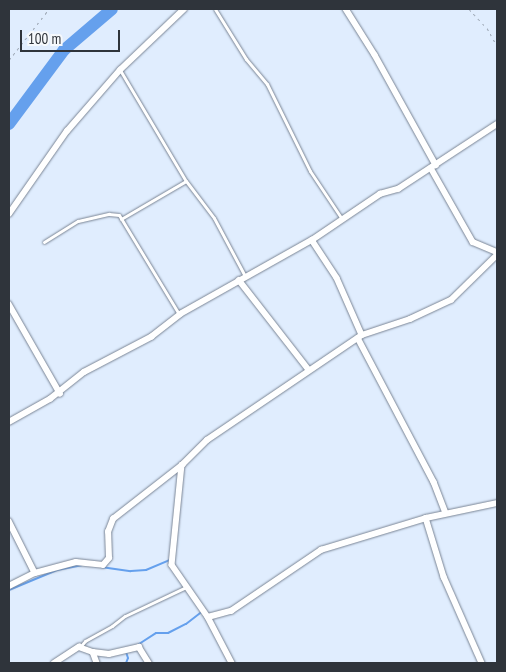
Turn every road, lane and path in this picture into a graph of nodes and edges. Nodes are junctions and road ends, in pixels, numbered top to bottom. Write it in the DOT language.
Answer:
graph roads {
  1 [pos="49,9"];
  2 [pos="184,9"];
  3 [pos="215,9"];
  4 [pos="346,9"];
  5 [pos="469,9"];
  6 [pos="497,46"];
  7 [pos="9,60"];
  8 [pos="120,70"];
  9 [pos="497,124"];
  10 [pos="433,166"];
  11 [pos="186,181"];
  12 [pos="9,214"];
  13 [pos="121,219"];
  14 [pos="342,220"];
  15 [pos="312,240"];
  16 [pos="44,242"];
  17 [pos="497,254"];
  18 [pos="245,276"];
  19 [pos="238,280"];
  20 [pos="9,304"];
  21 [pos="180,314"];
  22 [pos="360,337"];
  23 [pos="309,370"];
  24 [pos="60,393"];
  25 [pos="9,422"];
  26 [pos="182,465"];
  27 [pos="497,503"];
  28 [pos="446,513"];
  29 [pos="426,518"];
  30 [pos="9,521"];
  31 [pos="35,573"];
  32 [pos="9,586"];
  33 [pos="186,588"];
  34 [pos="208,618"];
  35 [pos="79,647"];
  36 [pos="93,652"];
  37 [pos="54,663"];
  38 [pos="98,663"];
  39 [pos="149,663"];
  40 [pos="232,663"];
  41 [pos="482,663"];
  1 -- 7 [label="path"];
  2 -- 8 [label="street"];
  3 -- 14 [label="lane"];
  4 -- 10 [label="street"];
  5 -- 6 [label="path"];
  8 -- 11 [label="lane"];
  8 -- 12 [label="street"];
  9 -- 10 [label="street"];
  10 -- 14 [label="street"];
  10 -- 17 [label="street"];
  11 -- 13 [label="lane"];
  11 -- 18 [label="lane"];
  13 -- 16 [label="lane"];
  13 -- 21 [label="lane"];
  14 -- 15 [label="street"];
  15 -- 18 [label="street"];
  15 -- 22 [label="street"];
  17 -- 22 [label="street"];
  18 -- 19 [label="street"];
  19 -- 21 [label="street"];
  19 -- 23 [label="street"];
  20 -- 24 [label="street"];
  21 -- 24 [label="street"];
  22 -- 23 [label="street"];
  22 -- 28 [label="street"];
  23 -- 26 [label="street"];
  24 -- 25 [label="street"];
  26 -- 31 [label="street"];
  26 -- 33 [label="street"];
  27 -- 28 [label="street"];
  28 -- 29 [label="street"];
  29 -- 34 [label="street"];
  29 -- 41 [label="street"];
  30 -- 31 [label="street"];
  31 -- 32 [label="street"];
  33 -- 34 [label="street"];
  33 -- 35 [label="lane"];
  34 -- 40 [label="street"];
  35 -- 36 [label="street"];
  35 -- 37 [label="street"];
  36 -- 38 [label="street"];
  36 -- 39 [label="street"];
}
